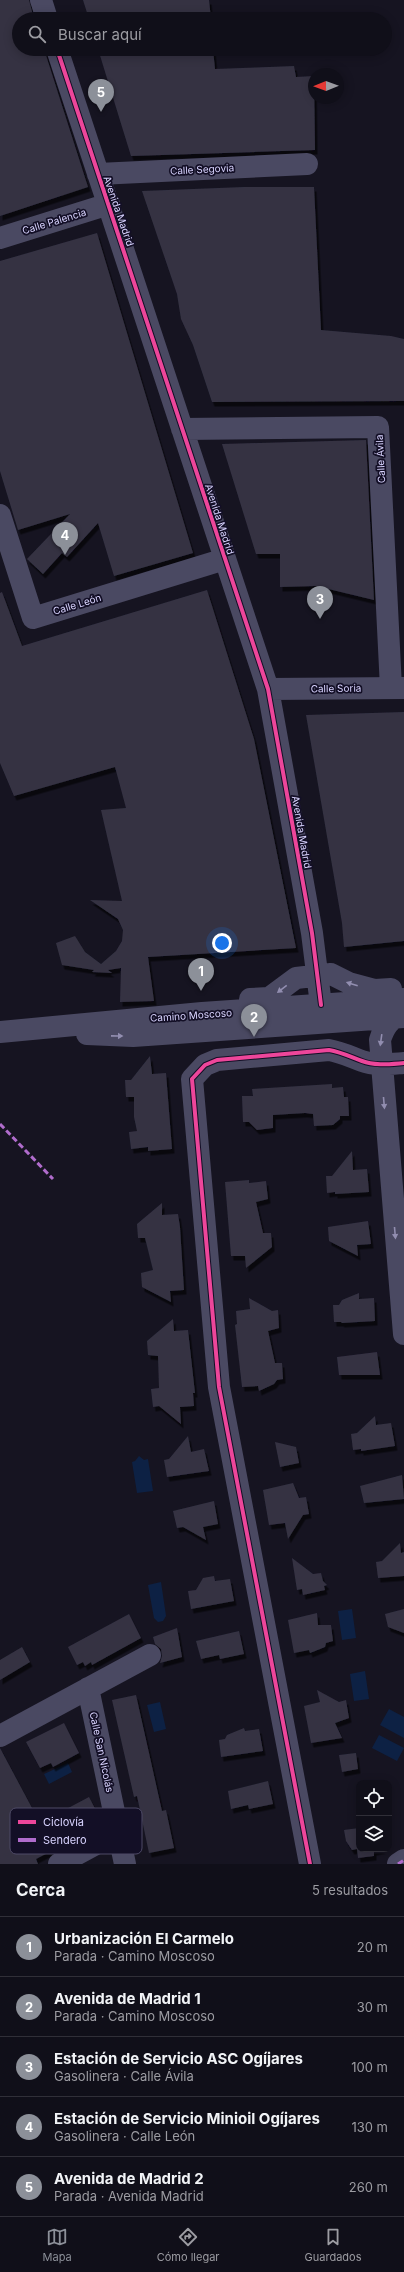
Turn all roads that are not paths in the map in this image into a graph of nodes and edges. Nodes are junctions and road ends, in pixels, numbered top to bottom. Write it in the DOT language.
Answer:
graph roads {
  1 [pos="40,0"];
  2 [pos="44,12"];
  3 [pos="59,56"];
  4 [pos="307,164"];
  5 [pos="98,174"];
  6 [pos="109,204"];
  7 [pos="0,238"];
  8 [pos="182,429"];
  9 [pos="0,515"];
  10 [pos="225,559"];
  11 [pos="397,688"];
  12 [pos="268,689"];
  13 [pos="317,975"];
  14 [pos="404,989"];
  15 [pos="404,999"];
  16 [pos="321,1005"];
  17 [pos="361,1011"];
  18 [pos="202,1013"];
  19 [pos="401,1020"];
  20 [pos="50,1029"];
  21 [pos="221,1030"];
  22 [pos="0,1032"];
  23 [pos="404,1063"];
  24 [pos="381,1064"];
  25 [pos="404,1334"];
  26 [pos="150,1655"];
  27 [pos="88,1688"];
  28 [pos="0,1736"];
  29 [pos="113,1808"];
  30 [pos="77,1854"];
  31 [pos="123,1854"];
  32 [pos="404,1860"];
  33 [pos="59,1864"];
  34 [pos="125,1864"];
  35 [pos="310,1864"];
  36 [pos="398,1864"];
  1 -- 2 [label="street"];
  3 -- 5 [label="street, Avenida Madrid"];
  4 -- 5 [label="street, Calle Segovia"];
  5 -- 6 [label="street, Avenida Madrid"];
  6 -- 7 [label="street, Calle Palencia"];
  6 -- 8 [label="street, Avenida Madrid"];
  8 -- 10 [label="street, Avenida Madrid"];
  8 -- 11 [label="street, Calle Ávila"];
  9 -- 10 [label="street, Calle León"];
  10 -- 12 [label="street, Avenida Madrid"];
  11 -- 12 [label="street, Calle Soria"];
  12 -- 13 [label="street, Avenida Madrid"];
  14 -- 13 [label="street, one-way"];
  13 -- 16 [label="street, Avenida Madrid"];
  13 -- 18 [label="street, one-way"];
  15 -- 17 [label="street, Camino Moscoso"];
  16 -- 17 [label="street, Camino Moscoso"];
  16 -- 18 [label="street, Camino Moscoso"];
  16 -- 21 [label="street"];
  17 -- 19 [label="street"];
  17 -- 21 [label="street, Camino Moscoso"];
  18 -- 20 [label="street, Camino Moscoso"];
  19 -- 24 [label="street, one-way"];
  20 -- 21 [label="street, Camino Moscoso, one-way"];
  20 -- 22 [label="street, Camino Moscoso"];
  23 -- 24 [label="street"];
  24 -- 25 [label="street, one-way"];
  24 -- 35 [label="street"];
  26 -- 27 [label="street"];
  27 -- 28 [label="street"];
  27 -- 29 [label="street, Calle San Nicolás"];
  30 -- 33 [label="street"];
  31 -- 34 [label="street, Calle San Nicolás"];
  32 -- 36 [label="street"];
}
